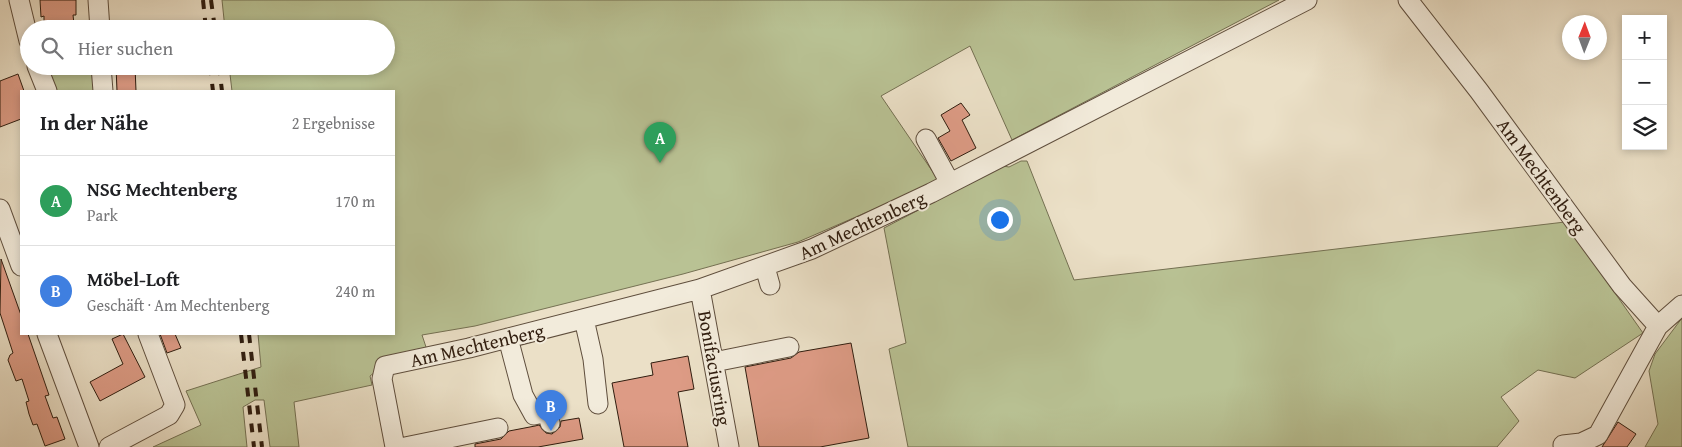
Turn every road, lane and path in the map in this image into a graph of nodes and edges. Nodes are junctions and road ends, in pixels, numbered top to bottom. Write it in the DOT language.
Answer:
graph roads {
  1 [pos="19,0"];
  2 [pos="98,0"];
  3 [pos="1307,0"];
  4 [pos="1408,0"];
  5 [pos="24,20"];
  6 [pos="99,20"];
  7 [pos="41,75"];
  8 [pos="102,75"];
  9 [pos="47,90"];
  10 [pos="103,90"];
  11 [pos="926,139"];
  12 [pos="950,183"];
  13 [pos="0,209"];
  14 [pos="4,232"];
  15 [pos="20,264"];
  16 [pos="700,289"];
  17 [pos="1682,305"];
  18 [pos="584,319"];
  19 [pos="1658,326"];
  20 [pos="46,335"];
  21 [pos="148,335"];
  22 [pos="508,338"];
  23 [pos="789,348"];
  24 [pos="714,362"];
  25 [pos="598,404"];
  26 [pos="550,423"];
  27 [pos="498,428"];
  28 [pos="1563,445"];
  29 [pos="89,447"];
  30 [pos="109,447"];
  31 [pos="395,447"];
  32 [pos="405,447"];
  33 [pos="729,447"];
  1 -- 5 [label="street"];
  2 -- 6 [label="street"];
  3 -- 12 [label="street, Am Mechtenberg"];
  4 -- 19 [label="street, Am Mechtenberg"];
  7 -- 9 [label="street"];
  8 -- 10 [label="street"];
  11 -- 12 [label="street"];
  12 -- 16 [label="street, Am Mechtenberg"];
  13 -- 14 [label="street"];
  14 -- 15 [label="street"];
  16 -- 18 [label="street, Am Mechtenberg"];
  16 -- 24 [label="street, Bonifaciusring"];
  17 -- 19 [label="street"];
  18 -- 22 [label="street, Am Mechtenberg"];
  18 -- 25 [label="street"];
  19 -- 28 [label="street"];
  20 -- 29 [label="street"];
  21 -- 30 [label="street"];
  22 -- 26 [label="street"];
  22 -- 31 [label="street, Am Mechtenberg"];
  23 -- 24 [label="street"];
  24 -- 33 [label="street, Bonifaciusring"];
  27 -- 32 [label="street"];
}
